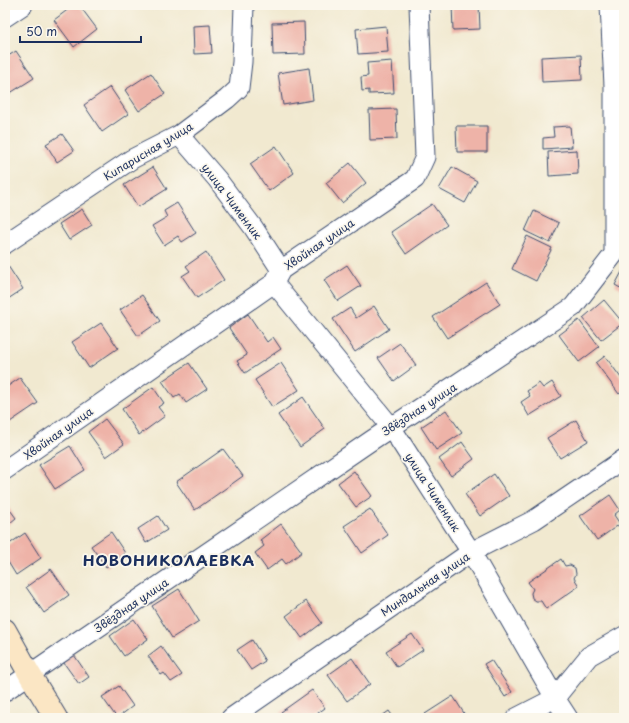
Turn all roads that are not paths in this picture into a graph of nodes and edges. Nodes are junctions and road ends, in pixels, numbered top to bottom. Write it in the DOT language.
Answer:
graph roads {
  1 [pos="23,5"];
  2 [pos="244,5"];
  3 [pos="419,5"];
  4 [pos="610,5"];
  5 [pos="5,17"];
  6 [pos="619,51"];
  7 [pos="179,134"];
  8 [pos="5,244"];
  9 [pos="277,276"];
  10 [pos="391,427"];
  11 [pos="624,459"];
  12 [pos="5,470"];
  13 [pos="471,552"];
  14 [pos="5,630"];
  15 [pos="624,636"];
  16 [pos="30,675"];
  17 [pos="5,691"];
  18 [pos="555,698"];
  19 [pos="56,718"];
  20 [pos="231,718"];
  21 [pos="516,718"];
  22 [pos="568,718"];
  1 -- 5 [label="street"];
  2 -- 7 [label="street, Кипарисная улица"];
  3 -- 9 [label="street, Хвойная улица"];
  4 -- 6 [label="street, Звёздная улица"];
  6 -- 10 [label="street, Звёздная улица"];
  7 -- 8 [label="street, Кипарисная улица"];
  7 -- 9 [label="street, улица Чименлик"];
  9 -- 10 [label="street, улица Чименлик"];
  9 -- 12 [label="street, Хвойная улица"];
  10 -- 13 [label="street, улица Чименлик"];
  10 -- 16 [label="street, Звёздная улица"];
  11 -- 13 [label="street, Миндальная улица"];
  13 -- 18 [label="street, улица Чименлик"];
  13 -- 20 [label="street, Миндальная улица"];
  14 -- 16 [label="street"];
  15 -- 18 [label="street"];
  16 -- 17 [label="street, Звёздная улица"];
  16 -- 19 [label="street"];
  18 -- 21 [label="street"];
  18 -- 22 [label="street, улица Чименлик"];
}
